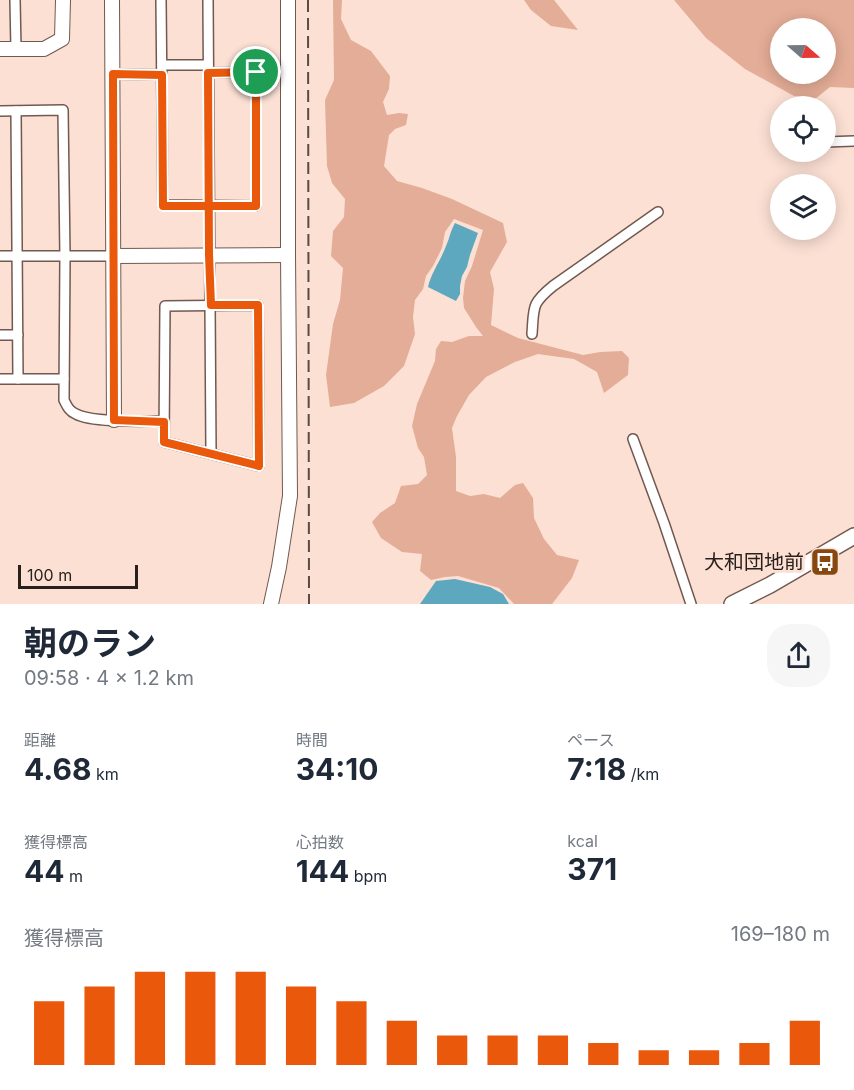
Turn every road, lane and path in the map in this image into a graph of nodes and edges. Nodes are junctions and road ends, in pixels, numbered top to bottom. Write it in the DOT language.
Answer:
graph roads {
  1 [pos="15,0"];
  2 [pos="63,0"];
  3 [pos="112,0"];
  4 [pos="161,0"];
  5 [pos="208,0"];
  6 [pos="288,0"];
  7 [pos="0,49"];
  8 [pos="16,49"];
  9 [pos="162,64"];
  10 [pos="208,69"];
  11 [pos="113,74"];
  12 [pos="162,75"];
  13 [pos="0,111"];
  14 [pos="16,111"];
  15 [pos="854,141"];
  16 [pos="836,142"];
  17 [pos="209,206"];
  18 [pos="658,212"];
  19 [pos="209,255"];
  20 [pos="288,255"];
  21 [pos="0,256"];
  22 [pos="17,256"];
  23 [pos="65,256"];
  24 [pos="113,256"];
  25 [pos="211,305"];
  26 [pos="18,334"];
  27 [pos="532,334"];
  28 [pos="0,335"];
  29 [pos="0,379"];
  30 [pos="18,379"];
  31 [pos="64,379"];
  32 [pos="114,420"];
  33 [pos="164,422"];
  34 [pos="633,439"];
  35 [pos="211,453"];
  36 [pos="854,536"];
  37 [pos="271,604"];
  38 [pos="691,604"];
  39 [pos="732,604"];
  1 -- 8 [label="street"];
  2 -- 8 [label="street"];
  3 -- 11 [label="street"];
  4 -- 9 [label="street"];
  5 -- 10 [label="street"];
  6 -- 20 [label="street"];
  7 -- 8 [label="street"];
  9 -- 10 [label="street"];
  9 -- 12 [label="street"];
  10 -- 17 [label="street"];
  10 -- 17 [label="street"];
  11 -- 12 [label="street"];
  11 -- 24 [label="street"];
  12 -- 17 [label="street"];
  13 -- 14 [label="street"];
  14 -- 22 [label="street"];
  14 -- 23 [label="street"];
  15 -- 16 [label="street"];
  17 -- 19 [label="street"];
  18 -- 27 [label="street"];
  19 -- 20 [label="street"];
  19 -- 24 [label="street"];
  19 -- 25 [label="street"];
  20 -- 37 [label="street"];
  21 -- 22 [label="street"];
  22 -- 23 [label="street"];
  22 -- 26 [label="street"];
  23 -- 24 [label="street"];
  23 -- 31 [label="street"];
  24 -- 32 [label="street"];
  25 -- 33 [label="street"];
  25 -- 35 [label="street"];
  25 -- 35 [label="street"];
  26 -- 28 [label="street"];
  26 -- 30 [label="street"];
  29 -- 30 [label="street"];
  30 -- 31 [label="street"];
  31 -- 32 [label="street"];
  32 -- 33 [label="street"];
  33 -- 35 [label="street"];
  34 -- 38 [label="street"];
  36 -- 39 [label="main road"];
}
